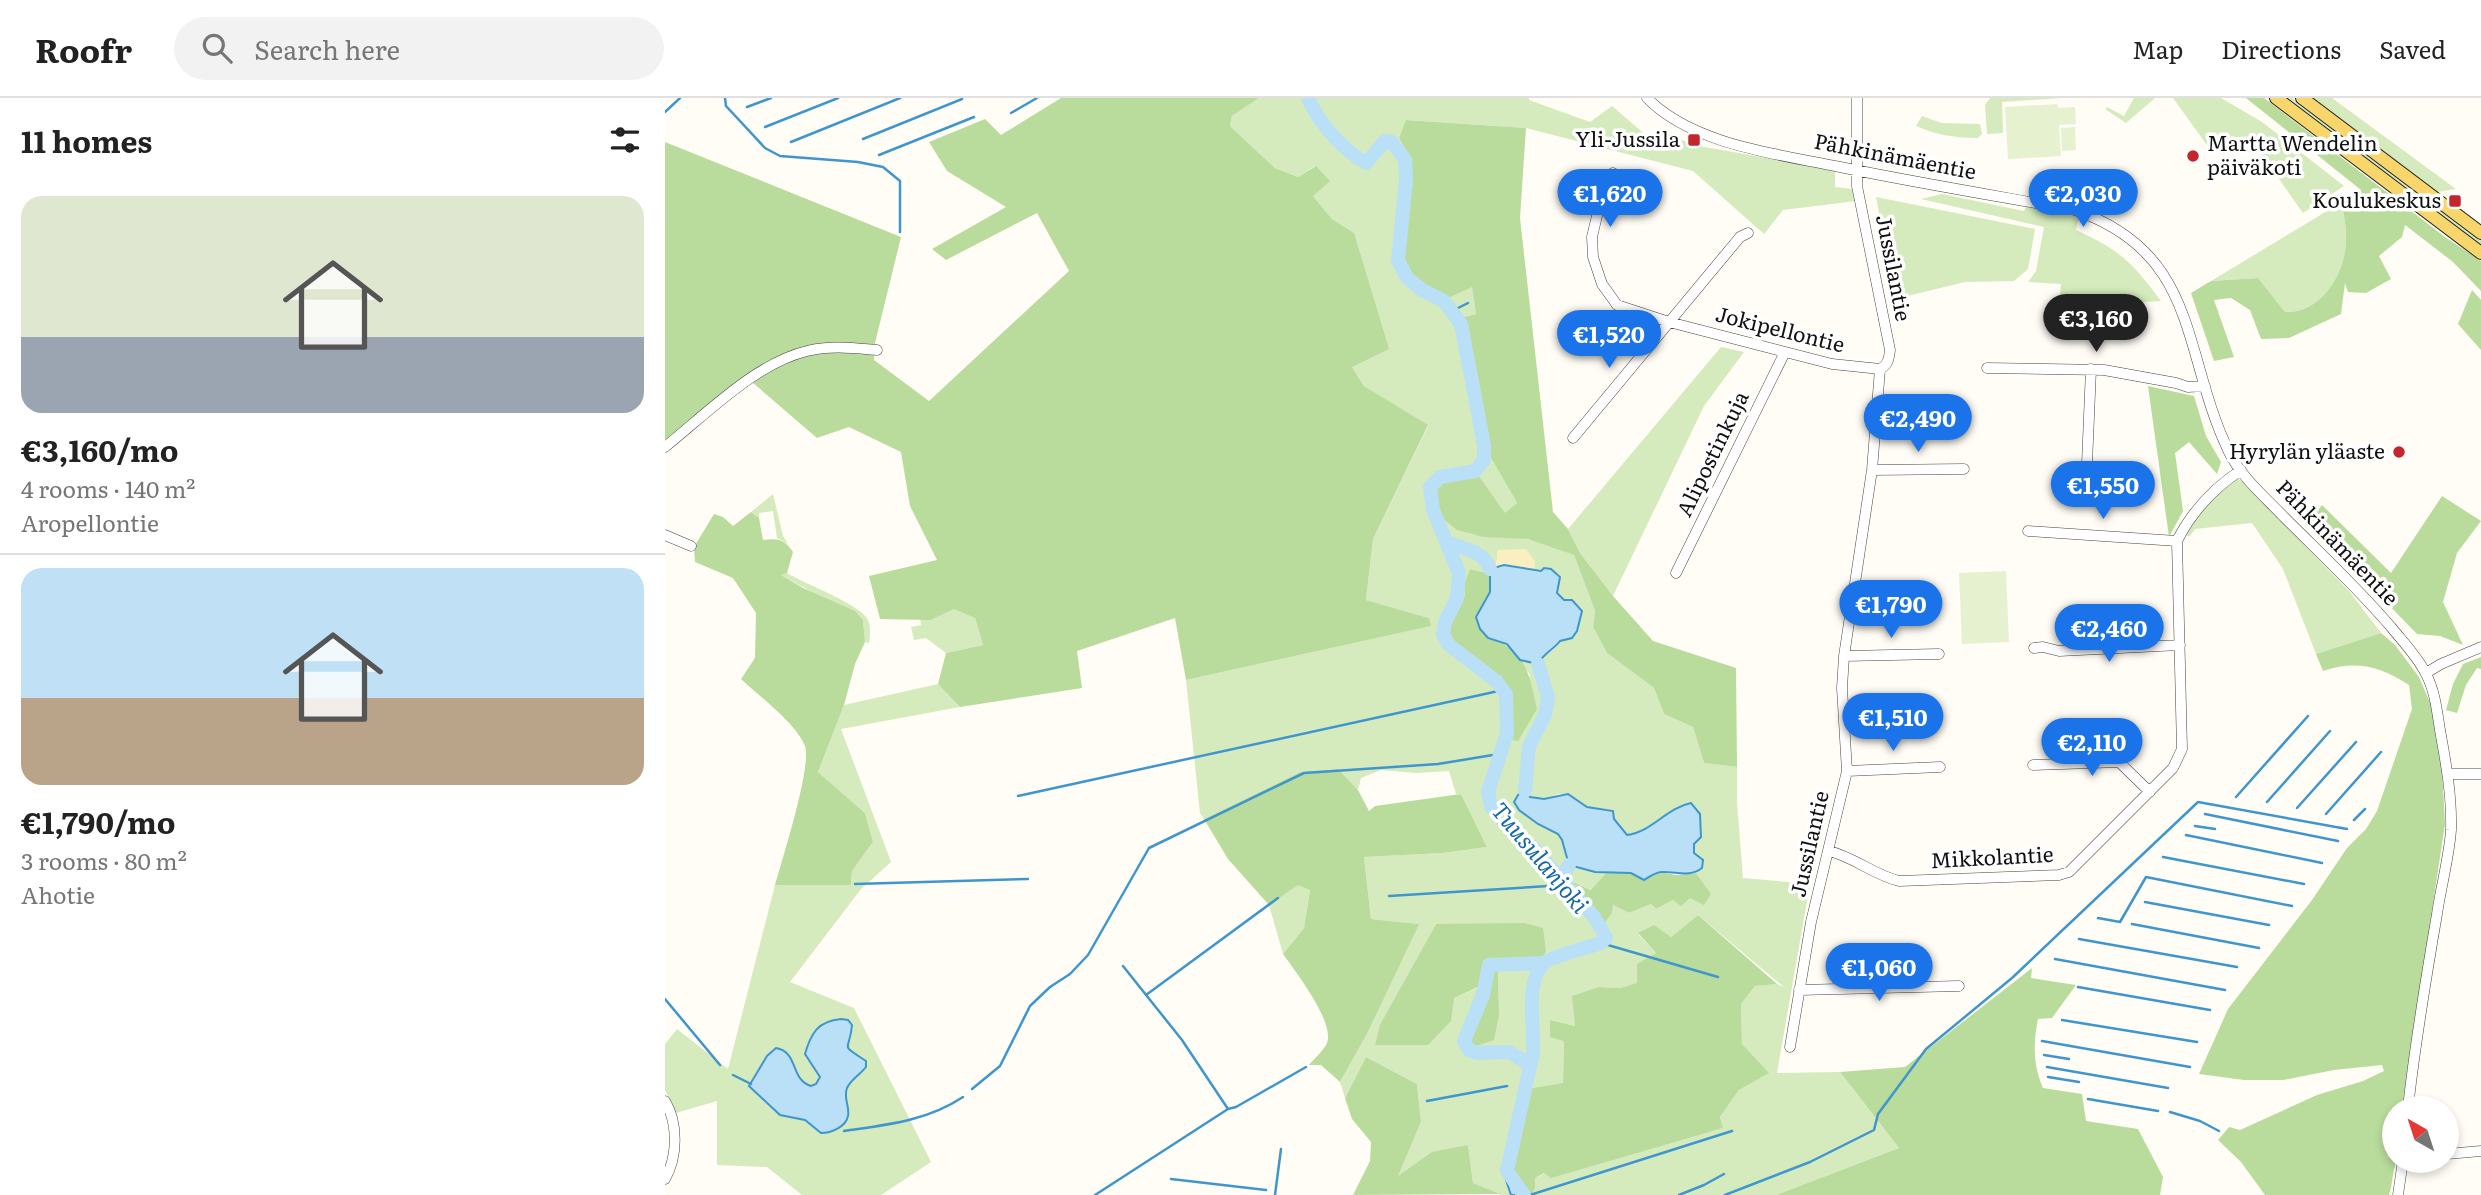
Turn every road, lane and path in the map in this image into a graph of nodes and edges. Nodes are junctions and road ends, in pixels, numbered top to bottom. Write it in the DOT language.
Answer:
graph roads {
  1 [pos="1647,98"];
  2 [pos="1857,98"];
  3 [pos="2276,98"];
  4 [pos="2302,98"];
  5 [pos="1855,170"];
  6 [pos="1613,173"];
  7 [pos="1748,233"];
  8 [pos="2481,233"];
  9 [pos="2481,253"];
  10 [pos="1668,322"];
  11 [pos="877,350"];
  12 [pos="1785,352"];
  13 [pos="1987,368"];
  14 [pos="1880,369"];
  15 [pos="2091,369"];
  16 [pos="2205,386"];
  17 [pos="1573,438"];
  18 [pos="665,447"];
  19 [pos="2087,464"];
  20 [pos="1964,469"];
  21 [pos="1872,470"];
  22 [pos="2241,470"];
  23 [pos="2028,531"];
  24 [pos="665,535"];
  25 [pos="2177,541"];
  26 [pos="691,547"];
  27 [pos="1676,573"];
  28 [pos="2180,645"];
  29 [pos="2481,647"];
  30 [pos="2034,648"];
  31 [pos="1939,654"];
  32 [pos="1844,656"];
  33 [pos="2426,673"];
  34 [pos="2033,765"];
  35 [pos="1940,767"];
  36 [pos="1847,771"];
  37 [pos="2448,774"];
  38 [pos="2481,774"];
  39 [pos="2150,792"];
  40 [pos="1829,851"];
  41 [pos="1959,986"];
  42 [pos="1799,990"];
  43 [pos="1790,1047"];
  44 [pos="2409,1096"];
  45 [pos="665,1101"];
  46 [pos="2481,1151"];
  47 [pos="2459,1153"];
  48 [pos="2401,1173"];
  49 [pos="665,1179"];
  50 [pos="2398,1195"];
  1 -- 5 [label="street, Pähkinämäentie"];
  2 -- 5 [label="street, Jussilantie"];
  3 -- 9 [label="main road"];
  4 -- 8 [label="main road"];
  5 -- 14 [label="street, Jussilantie"];
  5 -- 16 [label="street, Pähkinämäentie"];
  6 -- 10 [label="street, Jokipellontie"];
  7 -- 10 [label="street"];
  10 -- 12 [label="street, Jokipellontie"];
  10 -- 17 [label="street"];
  11 -- 18 [label="street"];
  12 -- 14 [label="street, Jokipellontie"];
  12 -- 27 [label="street, Alipostinkuja"];
  13 -- 15 [label="street"];
  14 -- 21 [label="street, Jussilantie"];
  15 -- 16 [label="street"];
  15 -- 19 [label="street"];
  16 -- 22 [label="street, Pähkinämäentie"];
  20 -- 21 [label="street"];
  21 -- 32 [label="street, Jussilantie"];
  22 -- 25 [label="street"];
  22 -- 33 [label="street, Pähkinämäentie"];
  23 -- 25 [label="street"];
  24 -- 26 [label="street"];
  25 -- 28 [label="street, Mikkolantie"];
  28 -- 30 [label="street"];
  28 -- 39 [label="street, Mikkolantie"];
  29 -- 33 [label="street"];
  31 -- 32 [label="street"];
  32 -- 36 [label="street, Jussilantie"];
  33 -- 37 [label="street, Pähkinämäentie"];
  34 -- 39 [label="street"];
  35 -- 36 [label="street"];
  36 -- 40 [label="street, Jussilantie"];
  37 -- 38 [label="street"];
  37 -- 44 [label="street, Pähkinämäentie"];
  39 -- 40 [label="street, Mikkolantie"];
  40 -- 42 [label="street, Jussilantie"];
  41 -- 42 [label="street"];
  42 -- 43 [label="street, Jussilantie"];
  45 -- 49 [label="street"];
  46 -- 47 [label="street"];
  48 -- 50 [label="street"];
}
